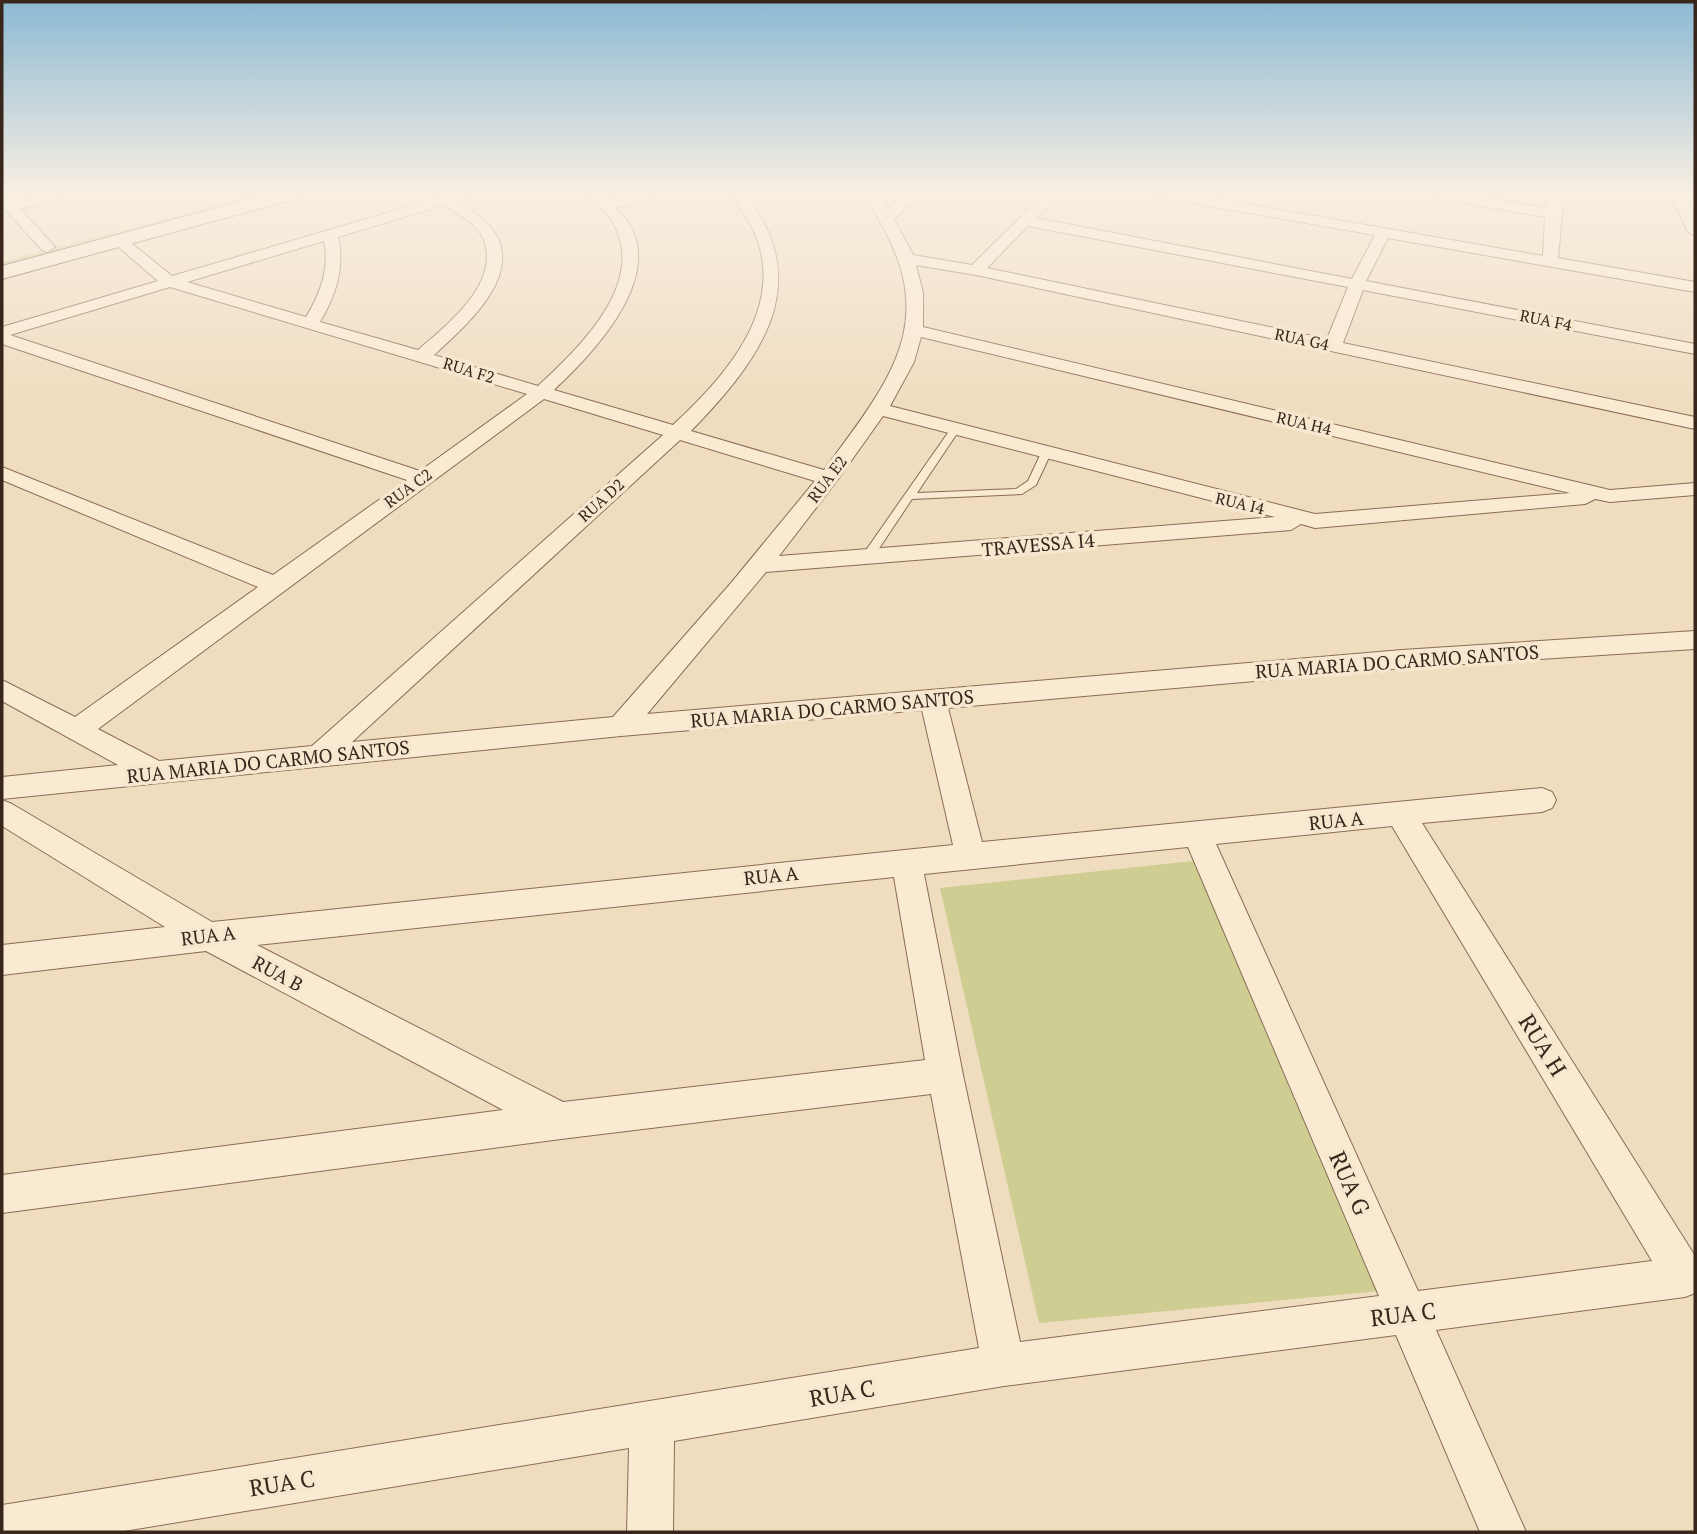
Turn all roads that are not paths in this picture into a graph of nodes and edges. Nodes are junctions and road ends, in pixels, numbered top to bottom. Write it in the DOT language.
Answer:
graph roads {
  1 [pos="33,265"];
  2 [pos="148,265"];
  3 [pos="230,265"];
  4 [pos="334,265"];
  5 [pos="492,265"];
  6 [pos="629,265"];
  7 [pos="771,265"];
  8 [pos="908,265"];
  9 [pos="942,265"];
  10 [pos="982,265"];
  11 [pos="1255,265"];
  12 [pos="1367,265"];
  13 [pos="1560,265"];
  14 [pos="976,271"];
  15 [pos="2,273"];
  16 [pos="169,282"];
  17 [pos="1357,284"];
  18 [pos="1695,287"];
  19 [pos="311,323"];
  20 [pos="914,330"];
  21 [pos="2,332"];
  22 [pos="2,338"];
  23 [pos="1333,346"];
  24 [pos="1695,349"];
  25 [pos="422,356"];
  26 [pos="541,393"];
  27 [pos="879,409"];
  28 [pos="1695,423"];
  29 [pos="955,429"];
  30 [pos="675,434"];
  31 [pos="1046,453"];
  32 [pos="2,473"];
  33 [pos="422,478"];
  34 [pos="829,478"];
  35 [pos="1695,489"];
  36 [pos="908,496"];
  37 [pos="1610,496"];
  38 [pos="1315,521"];
  39 [pos="866,559"];
  40 [pos="760,565"];
  41 [pos="275,584"];
  42 [pos="1695,620"];
  43 [pos="1695,640"];
  44 [pos="1664,641"];
  45 [pos="2,689"];
  46 [pos="933,699"];
  47 [pos="621,726"];
  48 [pos="78,729"];
  49 [pos="318,757"];
  50 [pos="154,772"];
  51 [pos="2,788"];
  52 [pos="1542,800"];
  53 [pos="2,812"];
  54 [pos="1401,814"];
  55 [pos="1197,834"];
  56 [pos="970,854"];
  57 [pos="906,861"];
  58 [pos="205,935"];
  59 [pos="2,960"];
  60 [pos="945,1075"];
  61 [pos="561,1121"];
  62 [pos="2,1194"];
  63 [pos="1685,1277"];
  64 [pos="1408,1314"];
  65 [pos="1004,1366"];
  66 [pos="652,1424"];
  67 [pos="2,1528"];
  68 [pos="650,1532"];
  69 [pos="1503,1532"];
  1 -- 15 [label="street"];
  2 -- 16 [label="street, RUA F2"];
  3 -- 16 [label="street"];
  4 -- 19 [label="street"];
  5 -- 25 [label="street"];
  6 -- 26 [label="street, RUA C2"];
  7 -- 30 [label="street, RUA D2"];
  8 -- 20 [label="street, RUA E2"];
  9 -- 14 [label="street, RUA G4"];
  10 -- 14 [label="street"];
  11 -- 17 [label="street, RUA F4"];
  12 -- 17 [label="street"];
  13 -- 18 [label="street"];
  14 -- 23 [label="street, RUA G4"];
  16 -- 19 [label="street, RUA F2"];
  16 -- 21 [label="street"];
  17 -- 23 [label="street"];
  17 -- 24 [label="street, RUA F4"];
  19 -- 25 [label="street, RUA F2"];
  20 -- 27 [label="street, RUA E2"];
  20 -- 37 [label="street, RUA H4"];
  22 -- 33 [label="street"];
  23 -- 28 [label="street, RUA G4"];
  25 -- 26 [label="street, RUA F2"];
  26 -- 30 [label="street, RUA F2"];
  26 -- 33 [label="street, RUA C2"];
  27 -- 29 [label="street, RUA I4"];
  27 -- 34 [label="street, RUA E2"];
  29 -- 31 [label="street, RUA I4"];
  29 -- 36 [label="lane"];
  30 -- 34 [label="street, RUA F2"];
  30 -- 49 [label="street, RUA D2"];
  31 -- 36 [label="lane"];
  31 -- 38 [label="street, RUA I4"];
  32 -- 41 [label="street"];
  33 -- 41 [label="street, RUA C2"];
  34 -- 40 [label="street, RUA E2"];
  35 -- 37 [label="street, RUA H4"];
  36 -- 39 [label="lane"];
  37 -- 38 [label="street, RUA I4"];
  38 -- 39 [label="street, TRAVESSA I4"];
  39 -- 40 [label="street, TRAVESSA I4"];
  40 -- 47 [label="street, RUA E2"];
  41 -- 48 [label="street, RUA C2"];
  42 -- 44 [label="street"];
  43 -- 44 [label="street, RUA MARIA DO CARMO SANTOS"];
  44 -- 46 [label="street, RUA MARIA DO CARMO SANTOS"];
  45 -- 48 [label="street"];
  46 -- 47 [label="street, RUA MARIA DO CARMO SANTOS"];
  46 -- 56 [label="street"];
  47 -- 49 [label="street, RUA MARIA DO CARMO SANTOS"];
  48 -- 50 [label="street"];
  49 -- 50 [label="street, RUA MARIA DO CARMO SANTOS"];
  50 -- 51 [label="street, RUA MARIA DO CARMO SANTOS"];
  52 -- 54 [label="street, RUA A"];
  53 -- 58 [label="street, RUA B"];
  54 -- 55 [label="street, RUA A"];
  54 -- 63 [label="street, RUA H"];
  55 -- 56 [label="street, RUA A"];
  55 -- 64 [label="street, RUA G"];
  56 -- 57 [label="street, RUA A"];
  57 -- 58 [label="street, RUA A"];
  57 -- 60 [label="street"];
  58 -- 59 [label="street, RUA A"];
  58 -- 61 [label="street, RUA B"];
  60 -- 61 [label="street"];
  60 -- 65 [label="street"];
  61 -- 62 [label="street"];
  63 -- 64 [label="street, RUA C"];
  64 -- 65 [label="street, RUA C"];
  64 -- 69 [label="street, RUA G"];
  65 -- 66 [label="street, RUA C"];
  66 -- 67 [label="street, RUA C"];
  66 -- 68 [label="street"];
}
